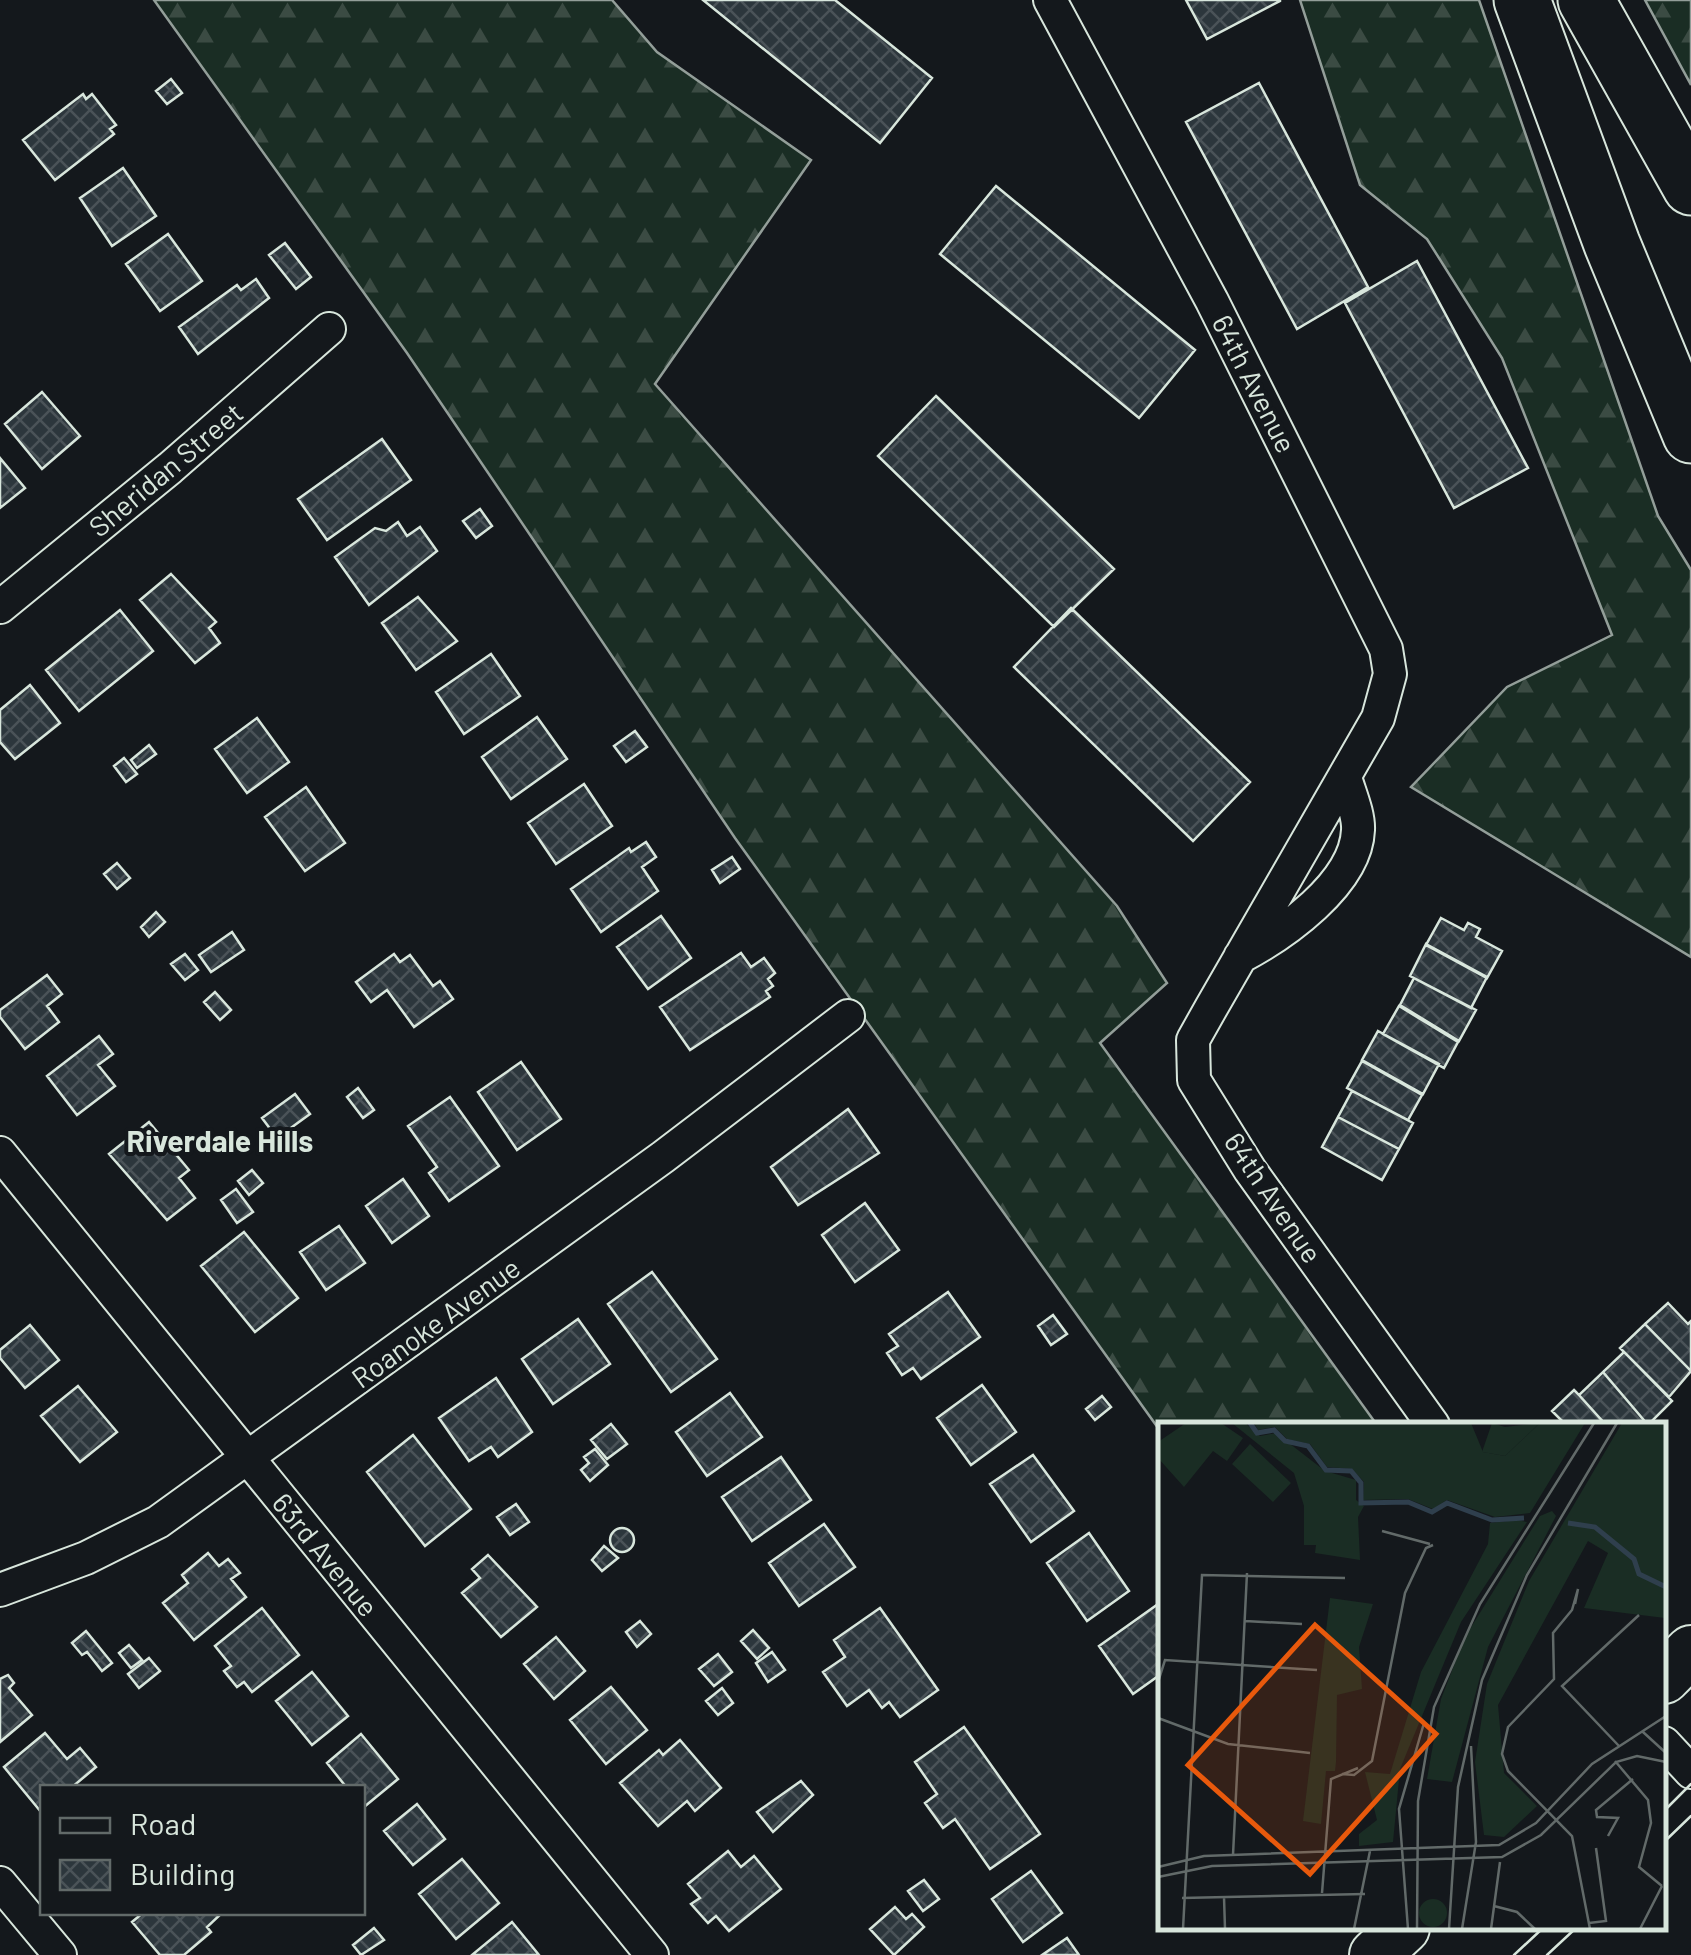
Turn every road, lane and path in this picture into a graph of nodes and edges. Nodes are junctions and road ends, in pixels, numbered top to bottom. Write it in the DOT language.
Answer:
graph roads {
  1 [pos="1050,0"];
  2 [pos="1522,0"];
  3 [pos="1586,0"];
  4 [pos="1691,188"];
  5 [pos="329,330"];
  6 [pos="1691,435"];
  7 [pos="0,607"];
  8 [pos="1345,777"];
  9 [pos="1239,958"];
  10 [pos="848,1016"];
  11 [pos="0,1153"];
  12 [pos="1430,1422"];
  13 [pos="248,1460"];
  14 [pos="0,1590"];
  15 [pos="1691,1651"];
  16 [pos="1666,1676"];
  17 [pos="1666,1745"];
  18 [pos="1691,1772"];
  19 [pos="0,1883"];
  20 [pos="1402,1930"];
  21 [pos="60,1955"];
  22 [pos="652,1955"];
  23 [pos="1375,1955"];
  1 -- 8 [label="street, 64th Avenue"];
  2 -- 6 [label="highway"];
  3 -- 4 [label="highway"];
  5 -- 7 [label="street, Sheridan Street"];
  8 -- 9 [label="street, 64th Avenue"];
  8 -- 9 [label="street"];
  9 -- 12 [label="street, 64th Avenue"];
  10 -- 13 [label="street, Roanoke Avenue"];
  11 -- 13 [label="street, 63rd Avenue"];
  13 -- 14 [label="street, Roanoke Avenue"];
  13 -- 22 [label="street, 63rd Avenue"];
  15 -- 16 [label="main road"];
  17 -- 18 [label="street"];
  19 -- 21 [label="street"];
  20 -- 23 [label="main road"];
}
